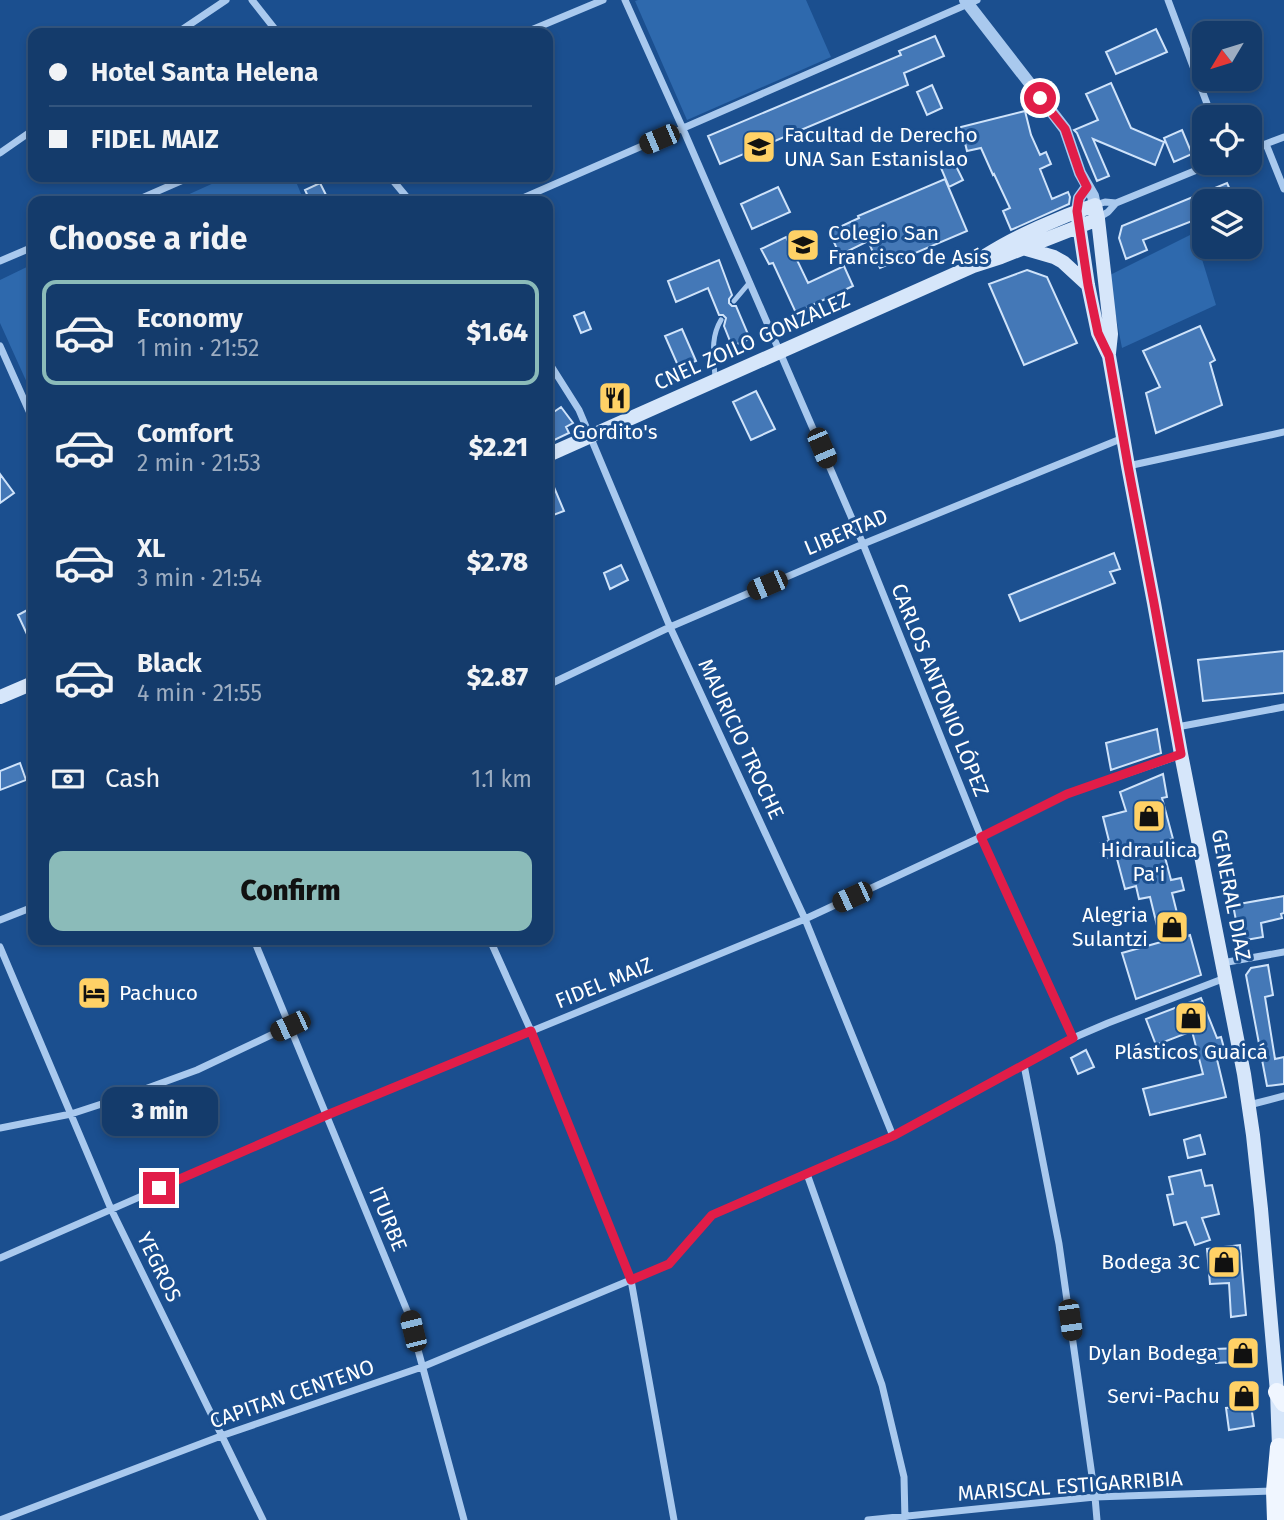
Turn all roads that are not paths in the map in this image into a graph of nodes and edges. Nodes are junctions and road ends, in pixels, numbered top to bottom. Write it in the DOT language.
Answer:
graph roads {
  1 [pos="226,0"];
  2 [pos="252,0"];
  3 [pos="603,0"];
  4 [pos="625,0"];
  5 [pos="1168,0"];
  6 [pos="970,1"];
  7 [pos="184,28"];
  8 [pos="274,28"];
  9 [pos="536,28"];
  10 [pos="1207,105"];
  11 [pos="683,129"];
  12 [pos="28,134"];
  13 [pos="1284,137"];
  14 [pos="1266,144"];
  15 [pos="1262,146"];
  16 [pos="0,153"];
  17 [pos="1192,172"];
  18 [pos="179,182"];
  19 [pos="394,182"];
  20 [pos="1087,187"];
  21 [pos="1284,189"];
  22 [pos="146,196"];
  23 [pos="406,196"];
  24 [pos="528,196"];
  25 [pos="1116,203"];
  26 [pos="1077,211"];
  27 [pos="1096,212"];
  28 [pos="1080,226"];
  29 [pos="1023,248"];
  30 [pos="28,249"];
  31 [pos="0,261"];
  32 [pos="973,265"];
  33 [pos="750,282"];
  34 [pos="1088,285"];
  35 [pos="734,300"];
  36 [pos="721,320"];
  37 [pos="0,346"];
  38 [pos="780,352"];
  39 [pos="1109,356"];
  40 [pos="553,369"];
  41 [pos="715,381"];
  42 [pos="28,409"];
  43 [pos="1284,432"];
  44 [pos="590,436"];
  45 [pos="1124,438"];
  46 [pos="553,453"];
  47 [pos="1128,466"];
  48 [pos="863,544"];
  49 [pos="670,627"];
  50 [pos="553,683"];
  51 [pos="28,684"];
  52 [pos="0,697"];
  53 [pos="1284,707"];
  54 [pos="1177,727"];
  55 [pos="1181,754"];
  56 [pos="981,837"];
  57 [pos="28,909"];
  58 [pos="805,919"];
  59 [pos="0,920"];
  60 [pos="256,945"];
  61 [pos="492,945"];
  62 [pos="0,947"];
  63 [pos="1284,952"];
  64 [pos="1224,970"];
  65 [pos="290,1026"];
  66 [pos="531,1031"];
  67 [pos="1073,1038"];
  68 [pos="1024,1065"];
  69 [pos="1284,1096"];
  70 [pos="1249,1105"];
  71 [pos="71,1114"];
  72 [pos="327,1115"];
  73 [pos="0,1128"];
  74 [pos="893,1136"];
  75 [pos="807,1174"];
  76 [pos="111,1209"];
  77 [pos="0,1258"];
  78 [pos="631,1280"];
  79 [pos="422,1367"];
  80 [pos="1280,1398"];
  81 [pos="222,1436"];
  82 [pos="1281,1447"];
  83 [pos="1280,1488"];
  84 [pos="1095,1497"];
  85 [pos="905,1519"];
  86 [pos="0,1520"];
  87 [pos="262,1520"];
  88 [pos="464,1520"];
  89 [pos="674,1520"];
  90 [pos="868,1520"];
  91 [pos="1097,1520"];
  92 [pos="1276,1520"];
  1 -- 7 [label="street"];
  2 -- 8 [label="street"];
  3 -- 9 [label="street"];
  4 -- 11 [label="street, CARLOS ANTONIO LÓPEZ"];
  5 -- 10 [label="street"];
  6 -- 11 [label="street"];
  6 -- 20 [label="street"];
  11 -- 24 [label="street"];
  11 -- 33 [label="street, CARLOS ANTONIO LÓPEZ"];
  12 -- 16 [label="street"];
  13 -- 14 [label="street"];
  14 -- 15 [label="street"];
  14 -- 21 [label="street"];
  17 -- 25 [label="street"];
  18 -- 22 [label="street"];
  19 -- 23 [label="street"];
  20 -- 26 [label="street"];
  20 -- 27 [label="street"];
  25 -- 27 [label="street"];
  25 -- 27 [label="street"];
  26 -- 27 [label="main road, CNEL ZOILO GONZALEZ"];
  26 -- 28 [label="main road"];
  26 -- 32 [label="main road, CNEL ZOILO GONZALEZ"];
  27 -- 28 [label="main road, CNEL ZOILO GONZALEZ"];
  27 -- 39 [label="main road"];
  28 -- 29 [label="main road, CNEL ZOILO GONZALEZ"];
  28 -- 34 [label="main road"];
  29 -- 32 [label="main road, CNEL ZOILO GONZALEZ"];
  29 -- 34 [label="main road"];
  30 -- 31 [label="street"];
  32 -- 38 [label="main road, CNEL ZOILO GONZALEZ"];
  33 -- 35 [label="lane"];
  33 -- 38 [label="street, CARLOS ANTONIO LÓPEZ"];
  34 -- 39 [label="main road"];
  36 -- 41 [label="lane"];
  37 -- 42 [label="street"];
  38 -- 41 [label="main road, CNEL ZOILO GONZALEZ"];
  38 -- 48 [label="street, CARLOS ANTONIO LÓPEZ"];
  39 -- 45 [label="main road, GENERAL DIAZ"];
  40 -- 44 [label="street, MAURICIO TROCHE"];
  41 -- 44 [label="main road, CNEL ZOILO GONZALEZ"];
  43 -- 47 [label="street"];
  44 -- 46 [label="main road, CNEL ZOILO GONZALEZ"];
  44 -- 49 [label="street, MAURICIO TROCHE"];
  45 -- 47 [label="main road, GENERAL DIAZ"];
  45 -- 48 [label="street, LIBERTAD"];
  47 -- 54 [label="main road, GENERAL DIAZ"];
  48 -- 49 [label="street, LIBERTAD"];
  48 -- 56 [label="street, CARLOS ANTONIO LÓPEZ"];
  49 -- 50 [label="street, LIBERTAD"];
  49 -- 58 [label="street, MAURICIO TROCHE"];
  51 -- 52 [label="main road"];
  53 -- 54 [label="street"];
  54 -- 55 [label="main road, GENERAL DIAZ"];
  55 -- 56 [label="street, FIDEL MAIZ"];
  55 -- 64 [label="main road, GENERAL DIAZ"];
  56 -- 58 [label="street, FIDEL MAIZ"];
  56 -- 67 [label="street, CARLOS ANTONIO LÓPEZ"];
  57 -- 59 [label="street"];
  58 -- 66 [label="street, FIDEL MAIZ"];
  58 -- 74 [label="street, MAURICIO TROCHE"];
  60 -- 65 [label="street, ITURBE"];
  61 -- 66 [label="street"];
  62 -- 71 [label="street, YEGROS"];
  63 -- 64 [label="street, CAPITAN CENTENO"];
  64 -- 67 [label="street, CAPITAN CENTENO"];
  64 -- 70 [label="main road, GENERAL DIAZ"];
  65 -- 71 [label="street"];
  65 -- 72 [label="street, ITURBE"];
  66 -- 72 [label="street, FIDEL MAIZ"];
  66 -- 78 [label="street"];
  67 -- 68 [label="street, CAPITAN CENTENO"];
  68 -- 74 [label="street, CAPITAN CENTENO"];
  68 -- 84 [label="street"];
  69 -- 70 [label="street"];
  70 -- 80 [label="main road, GENERAL DIAZ"];
  71 -- 73 [label="street"];
  71 -- 76 [label="street, YEGROS"];
  72 -- 76 [label="street, FIDEL MAIZ"];
  72 -- 79 [label="street, ITURBE"];
  74 -- 75 [label="street, CAPITAN CENTENO"];
  75 -- 78 [label="street, CAPITAN CENTENO"];
  75 -- 85 [label="street"];
  76 -- 77 [label="street, FIDEL MAIZ"];
  76 -- 81 [label="street, YEGROS"];
  78 -- 79 [label="street, CAPITAN CENTENO"];
  78 -- 89 [label="street"];
  79 -- 81 [label="street, CAPITAN CENTENO"];
  79 -- 88 [label="street, ITURBE"];
  80 -- 82 [label="main road, GENERAL DIAZ"];
  81 -- 86 [label="street, CAPITAN CENTENO"];
  81 -- 87 [label="street, YEGROS"];
  82 -- 83 [label="main road"];
  83 -- 84 [label="street, MARISCAL ESTIGARRIBIA"];
  83 -- 92 [label="main road"];
  84 -- 85 [label="street, MARISCAL ESTIGARRIBIA"];
  84 -- 91 [label="street"];
  85 -- 90 [label="street, MARISCAL ESTIGARRIBIA"];
}
